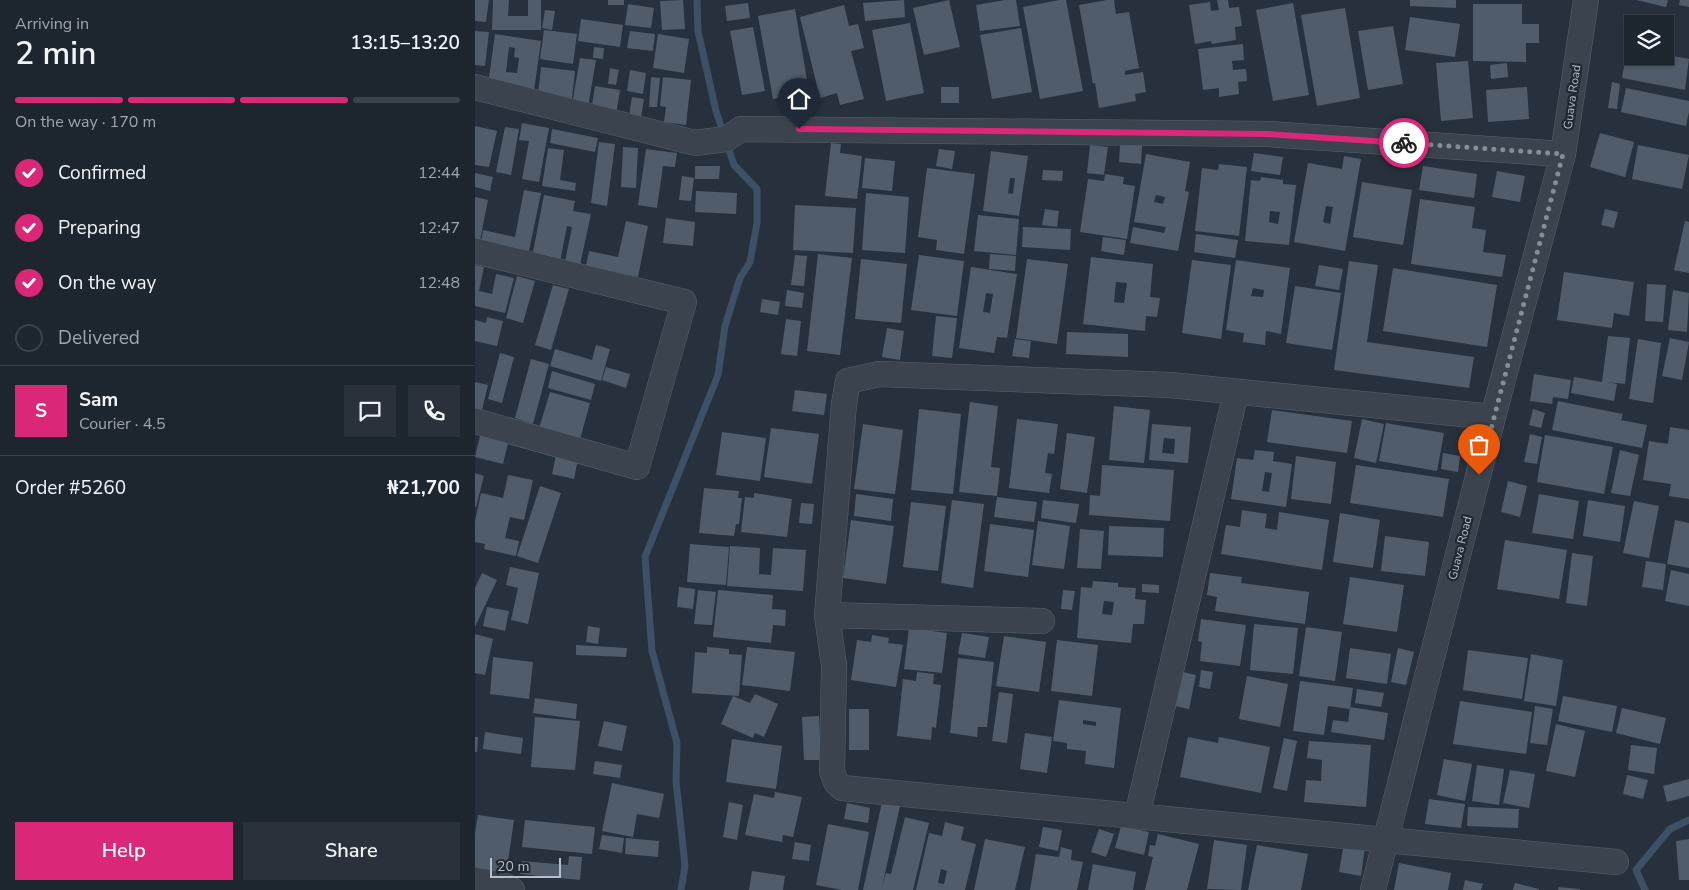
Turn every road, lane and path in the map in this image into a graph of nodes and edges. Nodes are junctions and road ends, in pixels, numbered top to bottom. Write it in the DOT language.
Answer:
graph roads {
  1 [pos="1586,0"];
  2 [pos="475,87"];
  3 [pos="1563,154"];
  4 [pos="475,251"];
  5 [pos="1236,392"];
  6 [pos="1493,417"];
  7 [pos="475,421"];
  8 [pos="827,615"];
  9 [pos="1041,621"];
  10 [pos="1137,816"];
  11 [pos="1386,840"];
  12 [pos="1616,862"];
  13 [pos="475,880"];
  14 [pos="512,890"];
  15 [pos="1373,890"];
  1 -- 3 [label="street, Guava Road"];
  2 -- 3 [label="street"];
  3 -- 6 [label="street, Guava Road"];
  4 -- 7 [label="street"];
  5 -- 6 [label="street"];
  5 -- 8 [label="street"];
  5 -- 10 [label="street"];
  6 -- 11 [label="street, Guava Road"];
  8 -- 9 [label="street"];
  8 -- 10 [label="street"];
  10 -- 11 [label="street"];
  11 -- 12 [label="street"];
  11 -- 15 [label="street, Guava Road"];
  13 -- 14 [label="street"];
}
